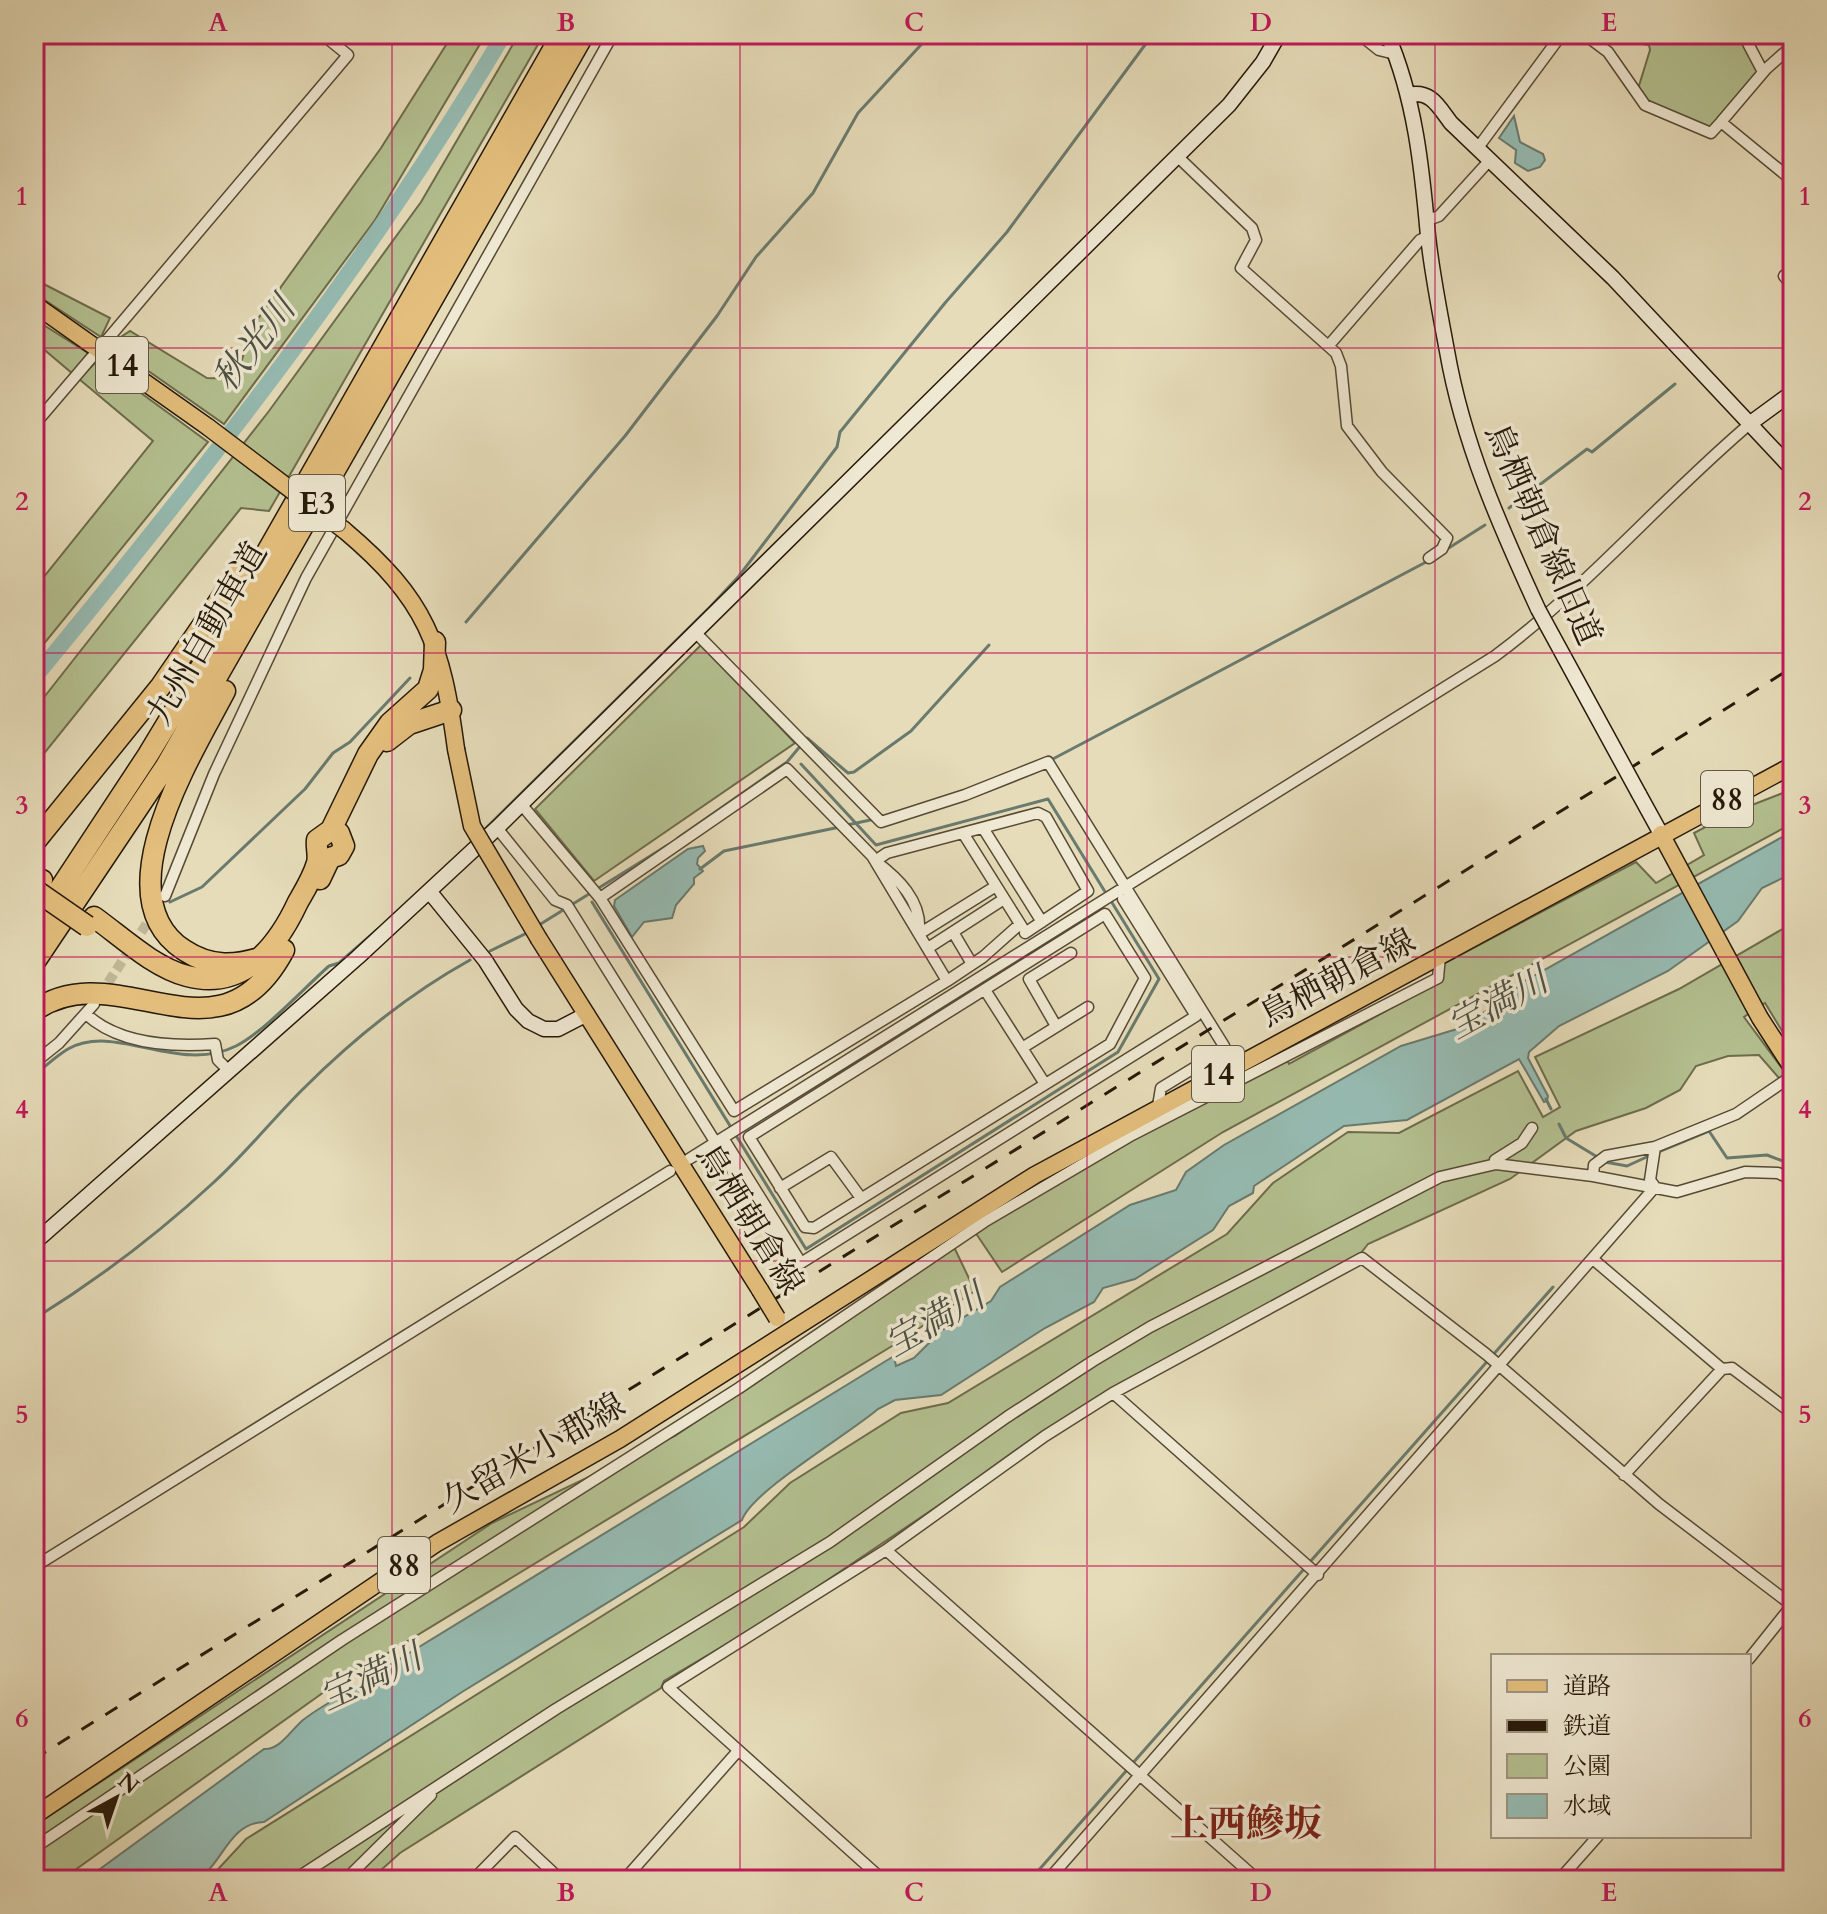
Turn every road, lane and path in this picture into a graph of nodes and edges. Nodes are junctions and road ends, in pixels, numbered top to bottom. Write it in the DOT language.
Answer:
graph roads {
  1 [pos="322,34"];
  2 [pos="562,34"];
  3 [pos="584,34"];
  4 [pos="613,34"];
  5 [pos="1279,34"];
  6 [pos="1359,34"];
  7 [pos="1387,34"];
  8 [pos="1562,34"];
  9 [pos="1584,34"];
  10 [pos="1743,34"];
  11 [pos="1793,45"];
  12 [pos="1395,54"];
  13 [pos="1763,72"];
  14 [pos="1408,95"];
  15 [pos="1721,122"];
  16 [pos="1477,149"];
  17 [pos="1177,156"];
  18 [pos="1489,161"];
  19 [pos="1793,181"];
  20 [pos="1428,220"];
  21 [pos="1428,236"];
  22 [pos="1793,269"];
  23 [pos="1793,287"];
  24 [pos="34,304"];
  25 [pos="107,340"];
  26 [pos="1330,344"];
  27 [pos="92,357"];
  28 [pos="1793,392"];
  29 [pos="1752,422"];
  30 [pos="34,425"];
  31 [pos="353,438"];
  32 [pos="1793,470"];
  33 [pos="271,544"];
  34 [pos="1429,558"];
  35 [pos="696,633"];
  36 [pos="435,642"];
  37 [pos="451,710"];
  38 [pos="390,723"];
  39 [pos="1793,765"];
  40 [pos="1793,774"];
  41 [pos="1736,794"];
  42 [pos="521,804"];
  43 [pos="497,828"];
  44 [pos="983,828"];
  45 [pos="335,832"];
  46 [pos="963,833"];
  47 [pos="1661,834"];
  48 [pos="34,843"];
  49 [pos="325,855"];
  50 [pos="875,861"];
  51 [pos="36,884"];
  52 [pos="996,886"];
  53 [pos="1124,887"];
  54 [pos="429,891"];
  55 [pos="165,896"];
  56 [pos="600,898"];
  57 [pos="1004,899"];
  58 [pos="1123,899"];
  59 [pos="90,922"];
  60 [pos="1042,922"];
  61 [pos="34,928"];
  62 [pos="1022,928"];
  63 [pos="953,932"];
  64 [pos="919,934"];
  65 [pos="291,936"];
  66 [pos="1032,945"];
  67 [pos="928,948"];
  68 [pos="1071,953"];
  69 [pos="266,956"];
  70 [pos="1440,956"];
  71 [pos="1039,957"];
  72 [pos="34,963"];
  73 [pos="972,964"];
  74 [pos="1174,972"];
  75 [pos="947,981"];
  76 [pos="985,990"];
  77 [pos="94,1004"];
  78 [pos="1088,1007"];
  79 [pos="34,1011"];
  80 [pos="86,1014"];
  81 [pos="587,1014"];
  82 [pos="1056,1026"];
  83 [pos="1022,1048"];
  84 [pos="34,1063"];
  85 [pos="229,1071"];
  86 [pos="1790,1075"];
  87 [pos="1045,1084"];
  88 [pos="1158,1106"];
  89 [pos="1532,1128"];
  90 [pos="720,1140"];
  91 [pos="1655,1147"];
  92 [pos="689,1159"];
  93 [pos="1496,1164"];
  94 [pos="670,1171"];
  95 [pos="1593,1176"];
  96 [pos="1793,1180"];
  97 [pos="1655,1187"];
  98 [pos="780,1188"];
  99 [pos="861,1198"];
  100 [pos="34,1243"];
  101 [pos="1594,1260"];
  102 [pos="796,1271"];
  103 [pos="781,1324"];
  104 [pos="1493,1361"];
  105 [pos="1722,1369"];
  106 [pos="1113,1393"];
  107 [pos="1793,1414"];
  108 [pos="1624,1475"];
  109 [pos="886,1550"];
  110 [pos="34,1567"];
  111 [pos="1311,1569"];
  112 [pos="1793,1605"];
  113 [pos="1751,1657"];
  114 [pos="737,1752"];
  115 [pos="1133,1770"];
  116 [pos="438,1787"];
  117 [pos="34,1816"];
  118 [pos="1596,1838"];
  119 [pos="34,1848"];
  120 [pos="294,1880"];
  121 [pos="345,1880"];
  122 [pos="473,1880"];
  123 [pos="561,1880"];
  124 [pos="624,1880"];
  125 [pos="883,1880"];
  126 [pos="1048,1880"];
  127 [pos="1258,1880"];
  128 [pos="1559,1880"];
  1 -- 25 [label="street"];
  2 -- 33 [label="highway, 九州自動車道 / E3"];
  3 -- 31 [label="highway, 九州自動車道 / E3"];
  4 -- 55 [label="street"];
  5 -- 17 [label="street"];
  6 -- 12 [label="street"];
  7 -- 12 [label="street, 鳥栖朝倉線旧道"];
  8 -- 16 [label="street"];
  9 -- 15 [label="street"];
  10 -- 13 [label="street"];
  11 -- 13 [label="street"];
  12 -- 14 [label="street, 鳥栖朝倉線旧道"];
  13 -- 15 [label="street"];
  14 -- 16 [label="street"];
  14 -- 20 [label="street, 鳥栖朝倉線旧道"];
  15 -- 19 [label="street"];
  16 -- 18 [label="street"];
  17 -- 26 [label="street"];
  17 -- 35 [label="street"];
  18 -- 20 [label="street"];
  18 -- 29 [label="street"];
  20 -- 21 [label="street, 鳥栖朝倉線旧道"];
  21 -- 26 [label="street"];
  21 -- 47 [label="street, 鳥栖朝倉線旧道, bridge"];
  22 -- 23 [label="street"];
  24 -- 36 [label="main road, 鳥栖朝倉線 / 14, bridge"];
  26 -- 34 [label="street"];
  27 -- 30 [label="street"];
  28 -- 29 [label="street"];
  29 -- 32 [label="street"];
  29 -- 53 [label="street"];
  31 -- 69 [label="highway"];
  31 -- 72 [label="highway, 九州自動車道 / E3"];
  33 -- 48 [label="highway"];
  33 -- 61 [label="highway, 九州自動車道 / E3"];
  35 -- 42 [label="street"];
  35 -- 53 [label="street"];
  36 -- 37 [label="main road, 鳥栖朝倉線 / 14"];
  36 -- 38 [label="highway"];
  37 -- 38 [label="highway"];
  37 -- 45 [label="highway"];
  37 -- 81 [label="main road, 鳥栖朝倉線 / 14, bridge"];
  38 -- 45 [label="highway"];
  39 -- 41 [label="main road, 88"];
  40 -- 41 [label="street"];
  41 -- 47 [label="main road, 88"];
  42 -- 43 [label="street"];
  42 -- 56 [label="street"];
  43 -- 54 [label="street"];
  43 -- 90 [label="street"];
  44 -- 46 [label="street"];
  44 -- 60 [label="street"];
  44 -- 60 [label="street"];
  45 -- 49 [label="highway"];
  46 -- 50 [label="street"];
  46 -- 52 [label="street"];
  47 -- 70 [label="main road, 鳥栖朝倉線 / 14"];
  47 -- 86 [label="main road"];
  49 -- 65 [label="highway"];
  49 -- 69 [label="highway"];
  50 -- 56 [label="street"];
  50 -- 64 [label="street"];
  51 -- 59 [label="highway, bridge"];
  52 -- 57 [label="street"];
  52 -- 64 [label="street"];
  53 -- 66 [label="street"];
  53 -- 74 [label="street"];
  54 -- 81 [label="street"];
  54 -- 85 [label="street"];
  56 -- 75 [label="street"];
  57 -- 62 [label="street"];
  57 -- 63 [label="street"];
  58 -- 74 [label="street"];
  59 -- 65 [label="highway"];
  59 -- 69 [label="highway"];
  60 -- 62 [label="street"];
  62 -- 66 [label="street"];
  62 -- 73 [label="street"];
  63 -- 67 [label="street"];
  63 -- 73 [label="street"];
  64 -- 67 [label="street"];
  65 -- 79 [label="highway"];
  66 -- 71 [label="street"];
  66 -- 90 [label="street"];
  67 -- 75 [label="street"];
  68 -- 82 [label="street"];
  70 -- 88 [label="main road, 鳥栖朝倉線 / 14"];
  70 -- 119 [label="street"];
  71 -- 76 [label="street"];
  71 -- 87 [label="street"];
  73 -- 75 [label="street"];
  74 -- 88 [label="street"];
  74 -- 90 [label="street"];
  76 -- 83 [label="street"];
  76 -- 98 [label="street"];
  77 -- 80 [label="street"];
  78 -- 82 [label="street"];
  80 -- 84 [label="street"];
  80 -- 85 [label="street"];
  81 -- 103 [label="main road, 鳥栖朝倉線 / 14, bridge"];
  82 -- 83 [label="street"];
  83 -- 87 [label="street"];
  85 -- 100 [label="street"];
  86 -- 91 [label="street"];
  87 -- 99 [label="street"];
  88 -- 103 [label="main road, 鳥栖朝倉線 / 14"];
  89 -- 93 [label="street"];
  90 -- 92 [label="street"];
  90 -- 102 [label="street"];
  91 -- 95 [label="street"];
  91 -- 97 [label="street"];
  93 -- 95 [label="street"];
  93 -- 116 [label="street"];
  94 -- 110 [label="street"];
  95 -- 97 [label="street"];
  96 -- 97 [label="street"];
  97 -- 101 [label="street"];
  98 -- 99 [label="street"];
  98 -- 99 [label="street"];
  101 -- 104 [label="street"];
  101 -- 105 [label="street"];
  103 -- 117 [label="main road, 久留米小郡線 / 88"];
  104 -- 106 [label="street"];
  104 -- 108 [label="street"];
  104 -- 111 [label="street"];
  105 -- 107 [label="street"];
  105 -- 108 [label="street"];
  106 -- 109 [label="street"];
  106 -- 111 [label="street"];
  108 -- 112 [label="street"];
  109 -- 114 [label="street"];
  109 -- 115 [label="street"];
  111 -- 115 [label="street"];
  112 -- 113 [label="street"];
  114 -- 124 [label="street"];
  114 -- 125 [label="street"];
  115 -- 126 [label="street"];
  115 -- 127 [label="street"];
  116 -- 120 [label="street"];
  116 -- 121 [label="street"];
  118 -- 128 [label="street"];
  122 -- 123 [label="street"];
}
